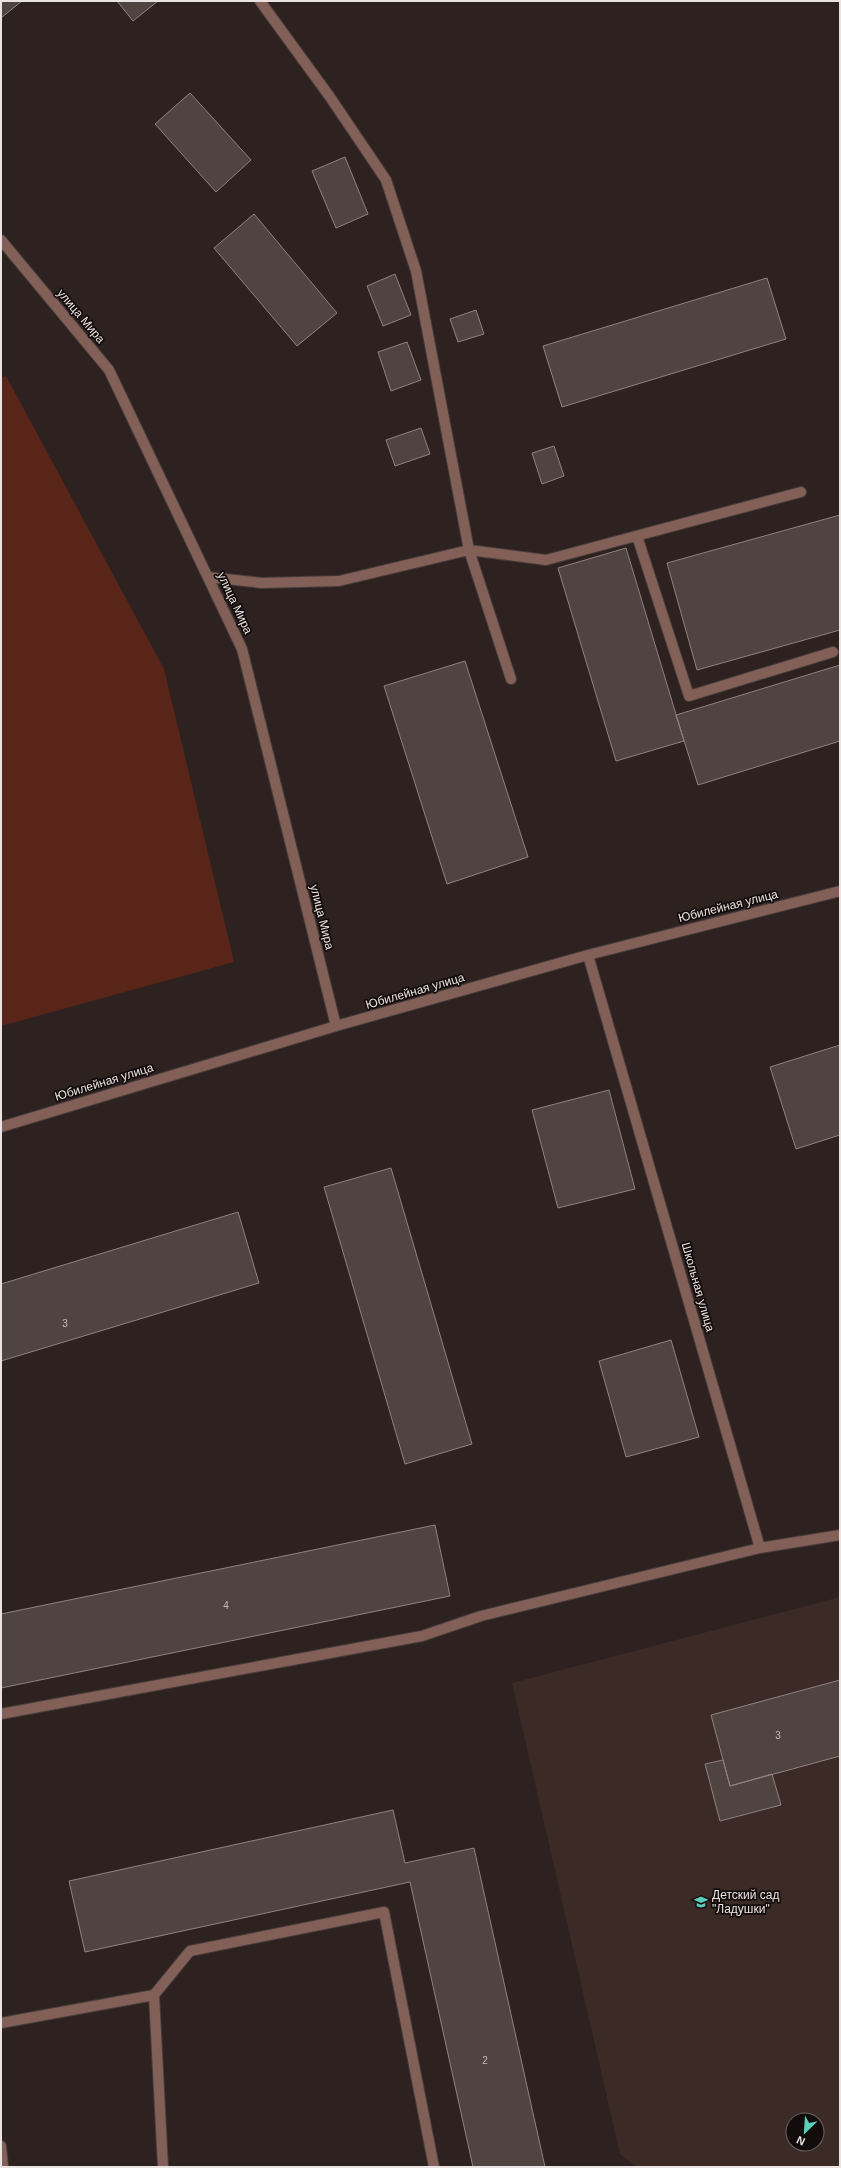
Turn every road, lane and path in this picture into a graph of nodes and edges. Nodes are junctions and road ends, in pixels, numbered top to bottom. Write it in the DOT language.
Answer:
graph roads {
  1 [pos="260,1"];
  2 [pos="1,240"];
  3 [pos="801,492"];
  4 [pos="637,536"];
  5 [pos="469,550"];
  6 [pos="208,577"];
  7 [pos="833,652"];
  8 [pos="511,680"];
  9 [pos="840,891"];
  10 [pos="588,955"];
  11 [pos="336,1026"];
  12 [pos="1,1127"];
  13 [pos="840,1535"];
  14 [pos="760,1548"];
  15 [pos="1,1714"];
  16 [pos="154,1995"];
  17 [pos="1,2023"];
  18 [pos="1,2146"];
  19 [pos="3,2167"];
  20 [pos="163,2167"];
  21 [pos="434,2167"];
  1 -- 5 [label="street"];
  2 -- 6 [label="street, улица Мира"];
  3 -- 4 [label="street"];
  4 -- 5 [label="street"];
  4 -- 7 [label="street"];
  5 -- 6 [label="street"];
  5 -- 8 [label="street"];
  6 -- 11 [label="street, улица Мира"];
  9 -- 10 [label="street, Юбилейная улица"];
  10 -- 11 [label="street, Юбилейная улица"];
  10 -- 14 [label="street, Школьная улица"];
  11 -- 12 [label="street, Юбилейная улица"];
  13 -- 14 [label="street"];
  14 -- 15 [label="street"];
  16 -- 17 [label="street"];
  16 -- 20 [label="street"];
  16 -- 21 [label="street"];
  18 -- 19 [label="street"];
}
